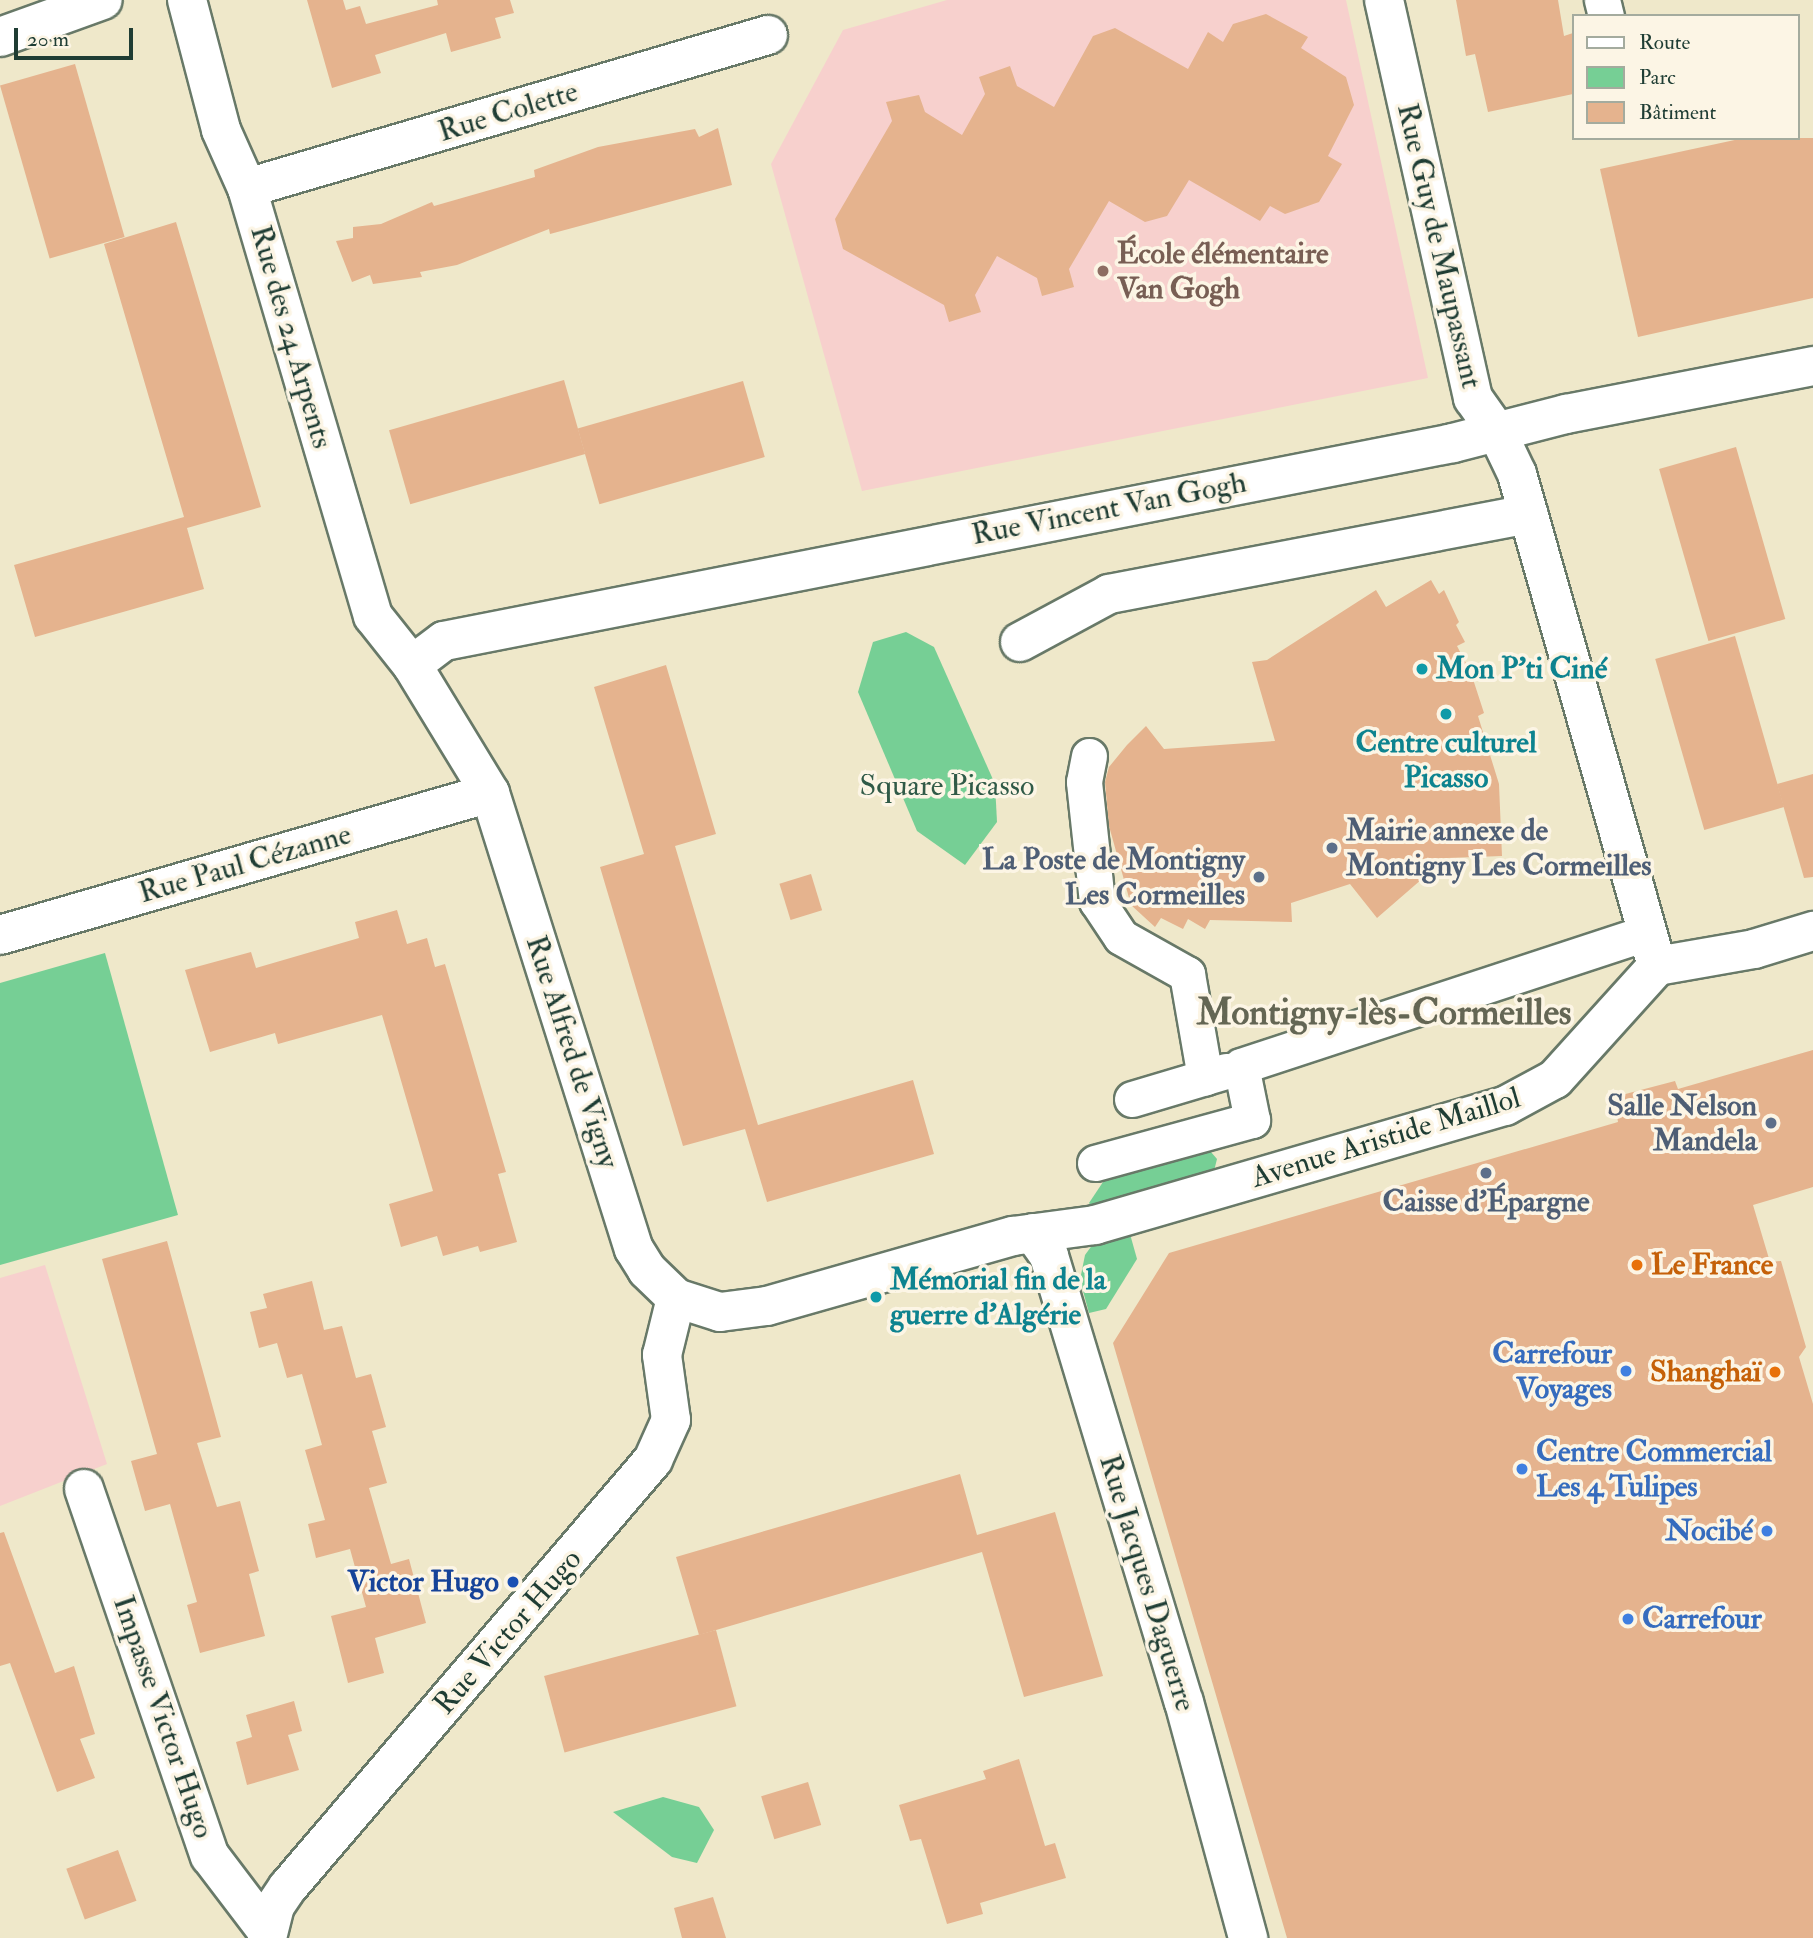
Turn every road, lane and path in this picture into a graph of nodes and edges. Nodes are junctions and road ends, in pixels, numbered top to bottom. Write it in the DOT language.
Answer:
graph roads {
  1 [pos="103,0"];
  2 [pos="187,0"];
  3 [pos="1384,0"];
  4 [pos="768,35"];
  5 [pos="0,37"];
  6 [pos="247,188"];
  7 [pos="1813,366"];
  8 [pos="1497,432"];
  9 [pos="1528,514"];
  10 [pos="1020,642"];
  11 [pos="412,665"];
  12 [pos="1088,755"];
  13 [pos="490,793"];
  14 [pos="1813,931"];
  15 [pos="0,935"];
  16 [pos="1651,950"];
  17 [pos="1241,1066"];
  18 [pos="1205,1077"];
  19 [pos="1132,1099"];
  20 [pos="1095,1163"];
  21 [pos="1034,1233"];
  22 [pos="676,1298"];
  23 [pos="84,1489"];
  24 [pos="267,1935"];
  25 [pos="1248,1938"];
  1 -- 5 [label="street"];
  2 -- 6 [label="street, Rue des 24 Arpents"];
  3 -- 8 [label="street, Rue Guy de Maupassant"];
  4 -- 6 [label="street, Rue Colette"];
  6 -- 11 [label="street, Rue des 24 Arpents"];
  7 -- 8 [label="street, Rue Vincent Van Gogh"];
  8 -- 9 [label="street, Rue Guy de Maupassant"];
  8 -- 11 [label="street, Rue Vincent Van Gogh"];
  9 -- 10 [label="street"];
  9 -- 16 [label="street, Rue Guy de Maupassant"];
  11 -- 13 [label="street, Rue des 24 Arpents"];
  12 -- 18 [label="street"];
  13 -- 15 [label="street, Rue Paul Cézanne"];
  13 -- 22 [label="street, Rue Alfred de Vigny"];
  14 -- 16 [label="street"];
  16 -- 17 [label="street"];
  16 -- 21 [label="street, Avenue Aristide Maillol"];
  17 -- 18 [label="street"];
  17 -- 20 [label="street"];
  18 -- 19 [label="street"];
  21 -- 22 [label="street, Avenue Aristide Maillol"];
  21 -- 25 [label="street, Rue Jacques Daguerre"];
  22 -- 24 [label="street, Rue Victor Hugo"];
  23 -- 24 [label="street, Impasse Victor Hugo"];
}
